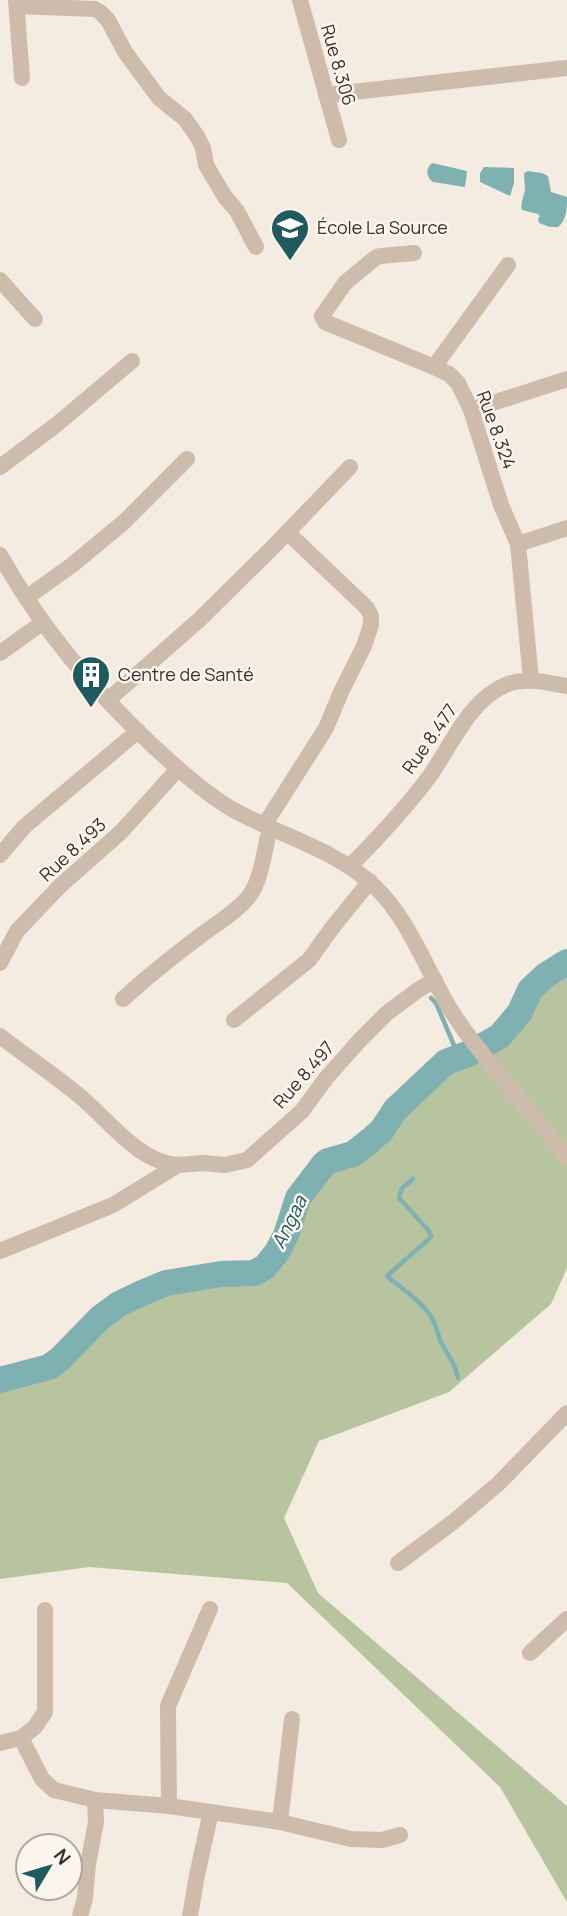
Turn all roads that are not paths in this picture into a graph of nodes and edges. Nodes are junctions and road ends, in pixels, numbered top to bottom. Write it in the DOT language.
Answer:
graph roads {
  1 [pos="300,0"];
  2 [pos="16,3"];
  3 [pos="567,68"];
  4 [pos="22,78"];
  5 [pos="327,94"];
  6 [pos="339,140"];
  7 [pos="256,247"];
  8 [pos="414,253"];
  9 [pos="508,265"];
  10 [pos="0,280"];
  11 [pos="35,319"];
  12 [pos="132,361"];
  13 [pos="434,367"];
  14 [pos="567,379"];
  15 [pos="471,410"];
  16 [pos="187,459"];
  17 [pos="0,467"];
  18 [pos="350,467"];
  19 [pos="567,528"];
  20 [pos="287,532"];
  21 [pos="518,544"];
  22 [pos="0,555"];
  23 [pos="26,598"];
  24 [pos="42,623"];
  25 [pos="0,653"];
  26 [pos="531,680"];
  27 [pos="567,686"];
  28 [pos="108,700"];
  29 [pos="138,731"];
  30 [pos="178,769"];
  31 [pos="268,826"];
  32 [pos="0,855"];
  33 [pos="350,866"];
  34 [pos="369,881"];
  35 [pos="0,963"];
  36 [pos="435,981"];
  37 [pos="124,999"];
  38 [pos="234,1020"];
  39 [pos="0,1036"];
  40 [pos="567,1157"];
  41 [pos="178,1165"];
  42 [pos="0,1251"];
  43 [pos="567,1413"];
  44 [pos="398,1563"];
  45 [pos="210,1609"];
  46 [pos="45,1610"];
  47 [pos="567,1619"];
  48 [pos="530,1653"];
  49 [pos="292,1719"];
  50 [pos="21,1738"];
  51 [pos="0,1743"];
  52 [pos="94,1800"];
  53 [pos="169,1806"];
  54 [pos="211,1812"];
  55 [pos="279,1822"];
  56 [pos="400,1835"];
  57 [pos="80,1916"];
  58 [pos="190,1916"];
  1 -- 5 [label="street, Rue 8.306"];
  2 -- 4 [label="street"];
  2 -- 7 [label="street"];
  3 -- 5 [label="street"];
  5 -- 6 [label="street, Rue 8.306"];
  8 -- 13 [label="street, Rue 8.324"];
  9 -- 13 [label="street"];
  10 -- 11 [label="street"];
  12 -- 17 [label="street"];
  13 -- 15 [label="street, Rue 8.324"];
  14 -- 15 [label="street"];
  15 -- 21 [label="street, Rue 8.324"];
  16 -- 23 [label="street"];
  18 -- 20 [label="street"];
  19 -- 21 [label="street"];
  20 -- 28 [label="street"];
  20 -- 31 [label="street"];
  21 -- 26 [label="street, Rue 8.324"];
  22 -- 23 [label="street"];
  23 -- 24 [label="street"];
  24 -- 25 [label="street"];
  24 -- 28 [label="street"];
  26 -- 27 [label="street, Rue 8.477"];
  26 -- 33 [label="street, Rue 8.477"];
  28 -- 29 [label="street"];
  29 -- 30 [label="street"];
  29 -- 32 [label="street"];
  30 -- 31 [label="street"];
  30 -- 35 [label="street, Rue 8.493"];
  31 -- 33 [label="street"];
  31 -- 37 [label="street"];
  33 -- 34 [label="street"];
  34 -- 36 [label="street"];
  34 -- 38 [label="street"];
  36 -- 40 [label="street"];
  36 -- 41 [label="street, Rue 8.497"];
  39 -- 41 [label="street"];
  41 -- 42 [label="street, Rue 8.497"];
  43 -- 44 [label="street"];
  45 -- 53 [label="street"];
  46 -- 50 [label="street"];
  47 -- 48 [label="street"];
  49 -- 55 [label="street"];
  50 -- 51 [label="street"];
  50 -- 52 [label="street"];
  52 -- 53 [label="street"];
  52 -- 57 [label="street"];
  53 -- 54 [label="street"];
  54 -- 55 [label="street"];
  54 -- 58 [label="street"];
  55 -- 56 [label="street"];
}
